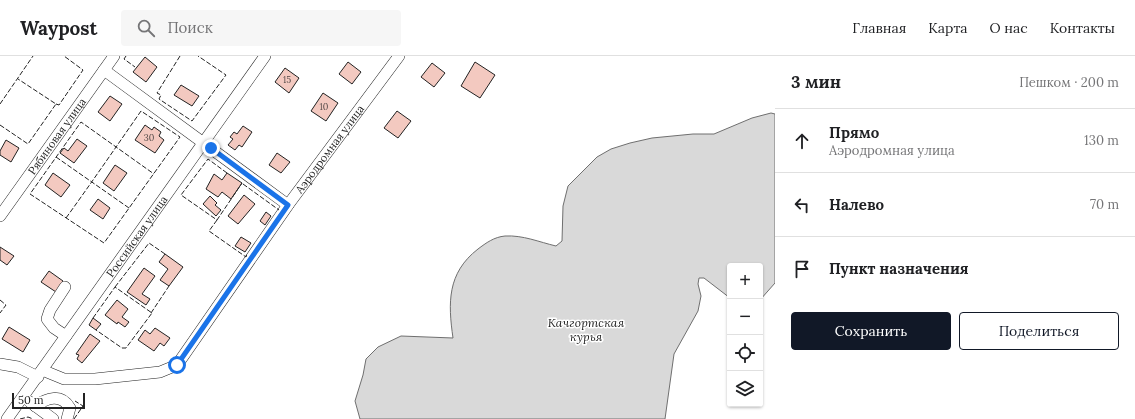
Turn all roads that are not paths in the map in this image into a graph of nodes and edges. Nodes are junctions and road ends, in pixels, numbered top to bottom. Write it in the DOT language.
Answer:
graph roads {
  1 [pos="114,56"];
  2 [pos="265,56"];
  3 [pos="399,56"];
  4 [pos="104,70"];
  5 [pos="203,143"];
  6 [pos="288,205"];
  7 [pos="0,216"];
  8 [pos="65,287"];
  9 [pos="66,336"];
  10 [pos="0,364"];
  11 [pos="40,373"];
  12 [pos="23,397"];
  13 [pos="35,406"];
  14 [pos="8,418"];
  15 [pos="53,419"];
  16 [pos="67,419"];
  1 -- 4 [label="street, Рябиновая улица"];
  2 -- 5 [label="street, Российская улица"];
  3 -- 6 [label="street, Аэродромная улица"];
  4 -- 5 [label="street"];
  4 -- 7 [label="street, Рябиновая улица"];
  5 -- 6 [label="street"];
  5 -- 9 [label="street, Российская улица"];
  6 -- 11 [label="street, Аэродромная улица"];
  8 -- 9 [label="street"];
  9 -- 11 [label="street, Российская улица"];
  10 -- 11 [label="street, Аэродромная улица"];
  11 -- 12 [label="street, Российская улица"];
  12 -- 13 [label="street"];
  12 -- 14 [label="street, Российская улица"];
  13 -- 15 [label="street"];
  13 -- 16 [label="street"];
}
